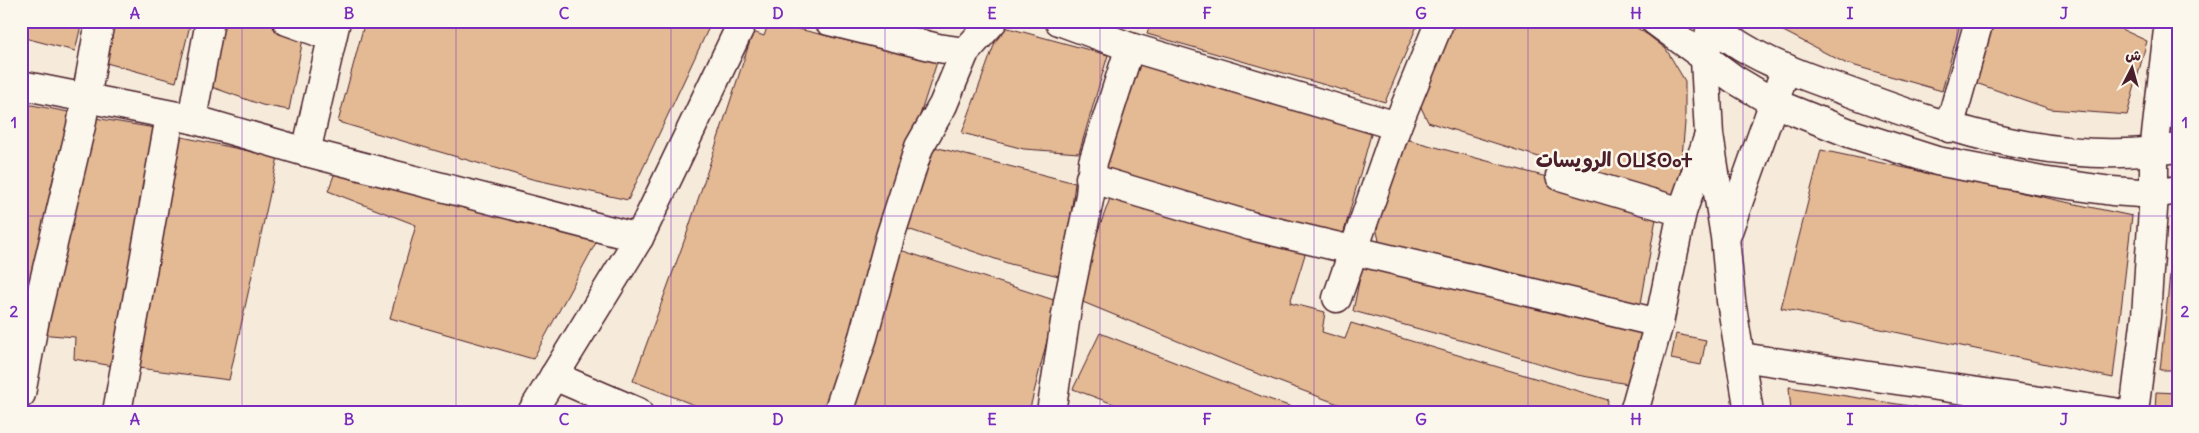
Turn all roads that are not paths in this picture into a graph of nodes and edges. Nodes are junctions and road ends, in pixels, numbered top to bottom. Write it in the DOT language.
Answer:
graph roads {
  1 [pos="100,21"];
  2 [pos="210,21"];
  3 [pos="287,21"];
  4 [pos="743,21"];
  5 [pos="829,21"];
  6 [pos="993,21"];
  7 [pos="1059,21"];
  8 [pos="1440,21"];
  9 [pos="1655,21"];
  10 [pos="1979,21"];
  11 [pos="2169,21"];
  12 [pos="1710,23"];
  13 [pos="334,29"];
  14 [pos="1130,47"];
  15 [pos="965,52"];
  16 [pos="1705,59"];
  17 [pos="1786,68"];
  18 [pos="21,85"];
  19 [pos="85,96"];
  20 [pos="1774,103"];
  21 [pos="181,118"];
  22 [pos="1396,126"];
  23 [pos="1949,128"];
  24 [pos="1710,135"];
  25 [pos="2166,150"];
  26 [pos="306,152"];
  27 [pos="1560,176"];
  28 [pos="1090,178"];
  29 [pos="2166,192"];
  30 [pos="1682,212"];
  31 [pos="640,238"];
  32 [pos="1725,238"];
  33 [pos="1352,251"];
  34 [pos="1336,298"];
  35 [pos="1659,323"];
  36 [pos="1741,357"];
  37 [pos="554,376"];
  38 [pos="21,394"];
  39 [pos="117,412"];
  40 [pos="532,412"];
  41 [pos="638,412"];
  42 [pos="838,412"];
  43 [pos="1051,412"];
  44 [pos="1634,412"];
  45 [pos="1749,412"];
  46 [pos="2114,412"];
  47 [pos="2134,412"];
  1 -- 19 [label="street"];
  2 -- 21 [label="street"];
  3 -- 13 [label="street"];
  4 -- 31 [label="street"];
  5 -- 15 [label="street"];
  6 -- 15 [label="street"];
  7 -- 14 [label="street"];
  8 -- 22 [label="street"];
  9 -- 16 [label="street"];
  10 -- 23 [label="street"];
  11 -- 25 [label="street"];
  12 -- 16 [label="street"];
  12 -- 17 [label="street"];
  13 -- 26 [label="street"];
  14 -- 22 [label="street"];
  14 -- 28 [label="street"];
  15 -- 42 [label="street"];
  16 -- 20 [label="street"];
  16 -- 24 [label="street"];
  17 -- 20 [label="street"];
  17 -- 23 [label="street"];
  18 -- 19 [label="street"];
  19 -- 21 [label="street"];
  19 -- 38 [label="street"];
  20 -- 29 [label="street"];
  20 -- 32 [label="street"];
  21 -- 26 [label="street"];
  21 -- 39 [label="street"];
  22 -- 33 [label="street"];
  23 -- 25 [label="street"];
  24 -- 30 [label="street"];
  24 -- 32 [label="street"];
  25 -- 29 [label="street"];
  26 -- 31 [label="street"];
  27 -- 30 [label="street"];
  28 -- 33 [label="street"];
  28 -- 43 [label="street"];
  29 -- 47 [label="street"];
  30 -- 35 [label="street"];
  31 -- 37 [label="street"];
  32 -- 36 [label="street"];
  33 -- 34 [label="street"];
  33 -- 35 [label="street"];
  35 -- 44 [label="street"];
  36 -- 45 [label="street"];
  36 -- 46 [label="street"];
  37 -- 40 [label="street"];
  37 -- 41 [label="street"];
}
